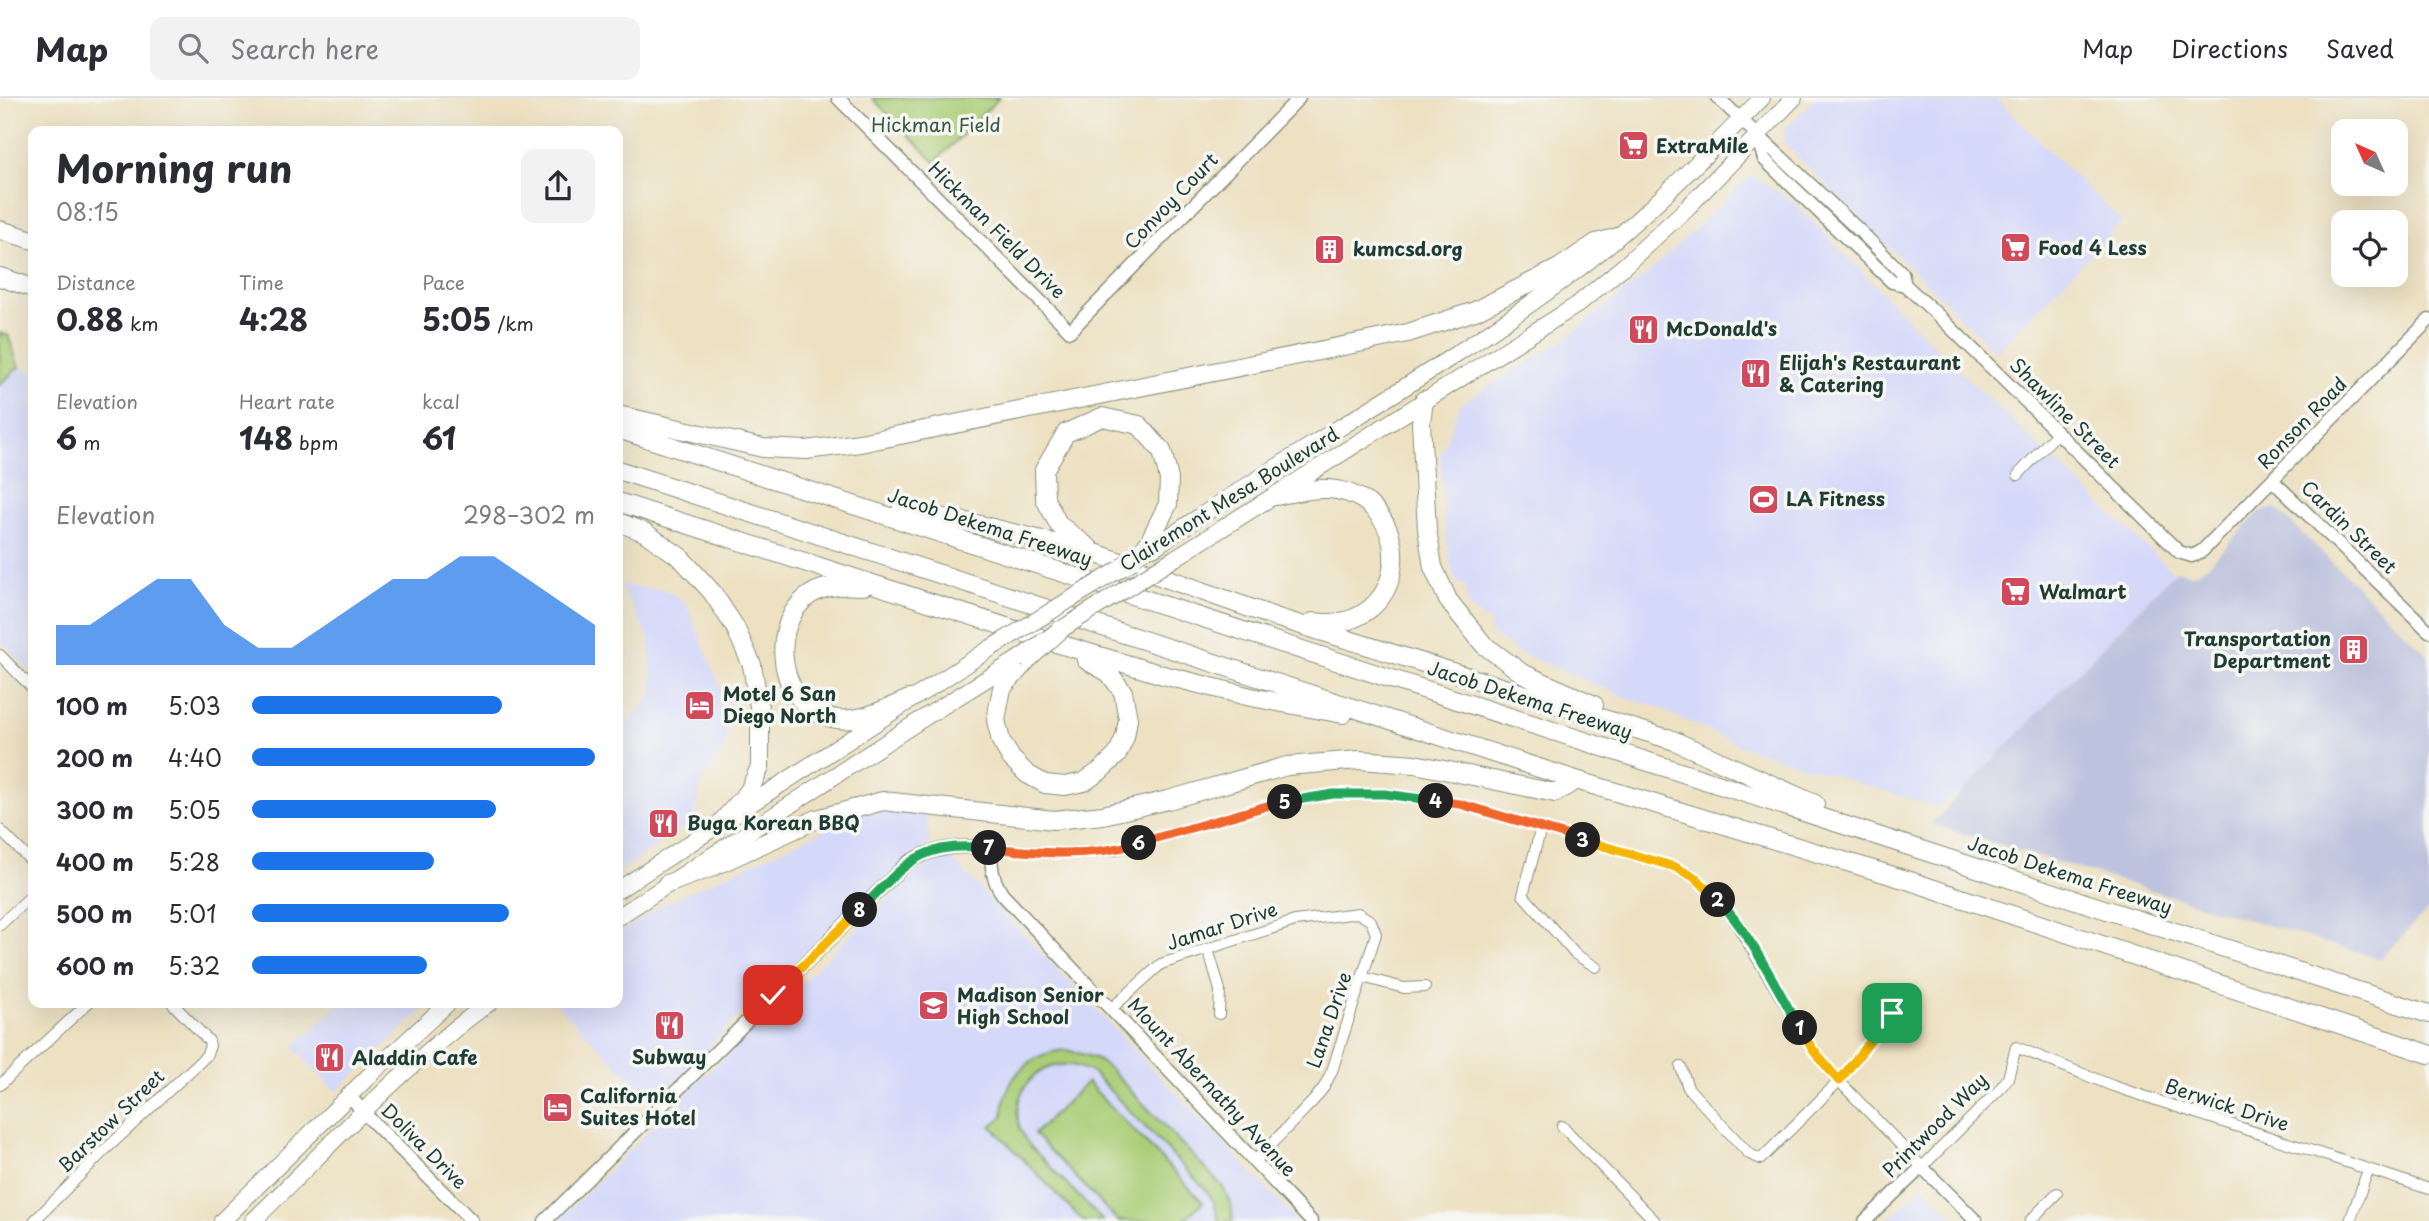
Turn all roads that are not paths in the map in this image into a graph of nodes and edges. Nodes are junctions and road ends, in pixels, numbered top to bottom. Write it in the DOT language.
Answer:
graph roads {
  1 [pos="838,98"];
  2 [pos="1299,98"];
  3 [pos="1718,98"];
  4 [pos="1762,98"];
  5 [pos="1794,98"];
  6 [pos="1741,120"];
  7 [pos="1757,136"];
  8 [pos="0,230"];
  9 [pos="1615,237"];
  10 [pos="28,238"];
  11 [pos="0,277"];
  12 [pos="28,286"];
  13 [pos="2429,320"];
  14 [pos="1070,331"];
  15 [pos="1424,400"];
  16 [pos="623,416"];
  17 [pos="623,431"];
  18 [pos="2057,433"];
  19 [pos="623,472"];
  20 [pos="2018,475"];
  21 [pos="2272,480"];
  22 [pos="1275,496"];
  23 [pos="836,499"];
  24 [pos="623,504"];
  25 [pos="623,524"];
  26 [pos="1151,546"];
  27 [pos="2202,551"];
  28 [pos="1095,553"];
  29 [pos="1124,566"];
  30 [pos="915,596"];
  31 [pos="1275,617"];
  32 [pos="2429,632"];
  33 [pos="1058,637"];
  34 [pos="0,655"];
  35 [pos="1023,660"];
  36 [pos="28,684"];
  37 [pos="909,699"];
  38 [pos="1420,729"];
  39 [pos="1678,742"];
  40 [pos="1576,780"];
  41 [pos="720,824"];
  42 [pos="1541,828"];
  43 [pos="0,830"];
  44 [pos="1895,840"];
  45 [pos="991,848"];
  46 [pos="28,858"];
  47 [pos="667,884"];
  48 [pos="623,887"];
  49 [pos="28,899"];
  50 [pos="1358,913"];
  51 [pos="623,914"];
  52 [pos="0,925"];
  53 [pos="1208,949"];
  54 [pos="1596,967"];
  55 [pos="1362,977"];
  56 [pos="1425,987"];
  57 [pos="83,1008"];
  58 [pos="177,1008"];
  59 [pos="443,1008"];
  60 [pos="483,1008"];
  61 [pos="1112,1008"];
  62 [pos="1892,1013"];
  63 [pos="1219,1014"];
  64 [pos="2429,1014"];
  65 [pos="2354,1029"];
  66 [pos="2016,1047"];
  67 [pos="2429,1054"];
  68 [pos="2429,1066"];
  69 [pos="1681,1068"];
  70 [pos="1839,1081"];
  71 [pos="0,1084"];
  72 [pos="351,1096"];
  73 [pos="364,1113"];
  74 [pos="1562,1126"];
  75 [pos="1254,1162"];
  76 [pos="1922,1167"];
  77 [pos="2368,1170"];
  78 [pos="2429,1189"];
  79 [pos="2057,1194"];
  80 [pos="34,1221"];
  81 [pos="222,1221"];
  82 [pos="253,1221"];
  83 [pos="472,1221"];
  84 [pos="545,1221"];
  85 [pos="1311,1221"];
  86 [pos="1655,1221"];
  87 [pos="1865,1221"];
  88 [pos="1976,1221"];
  89 [pos="2030,1221"];
  90 [pos="2350,1221"];
  1 -- 14 [label="street, Hickman Field Drive"];
  2 -- 14 [label="street, Convoy Court"];
  3 -- 6 [label="street, Shawline Street"];
  4 -- 6 [label="main road, Clairemont Mesa Boulevard"];
  5 -- 7 [label="main road, Clairemont Mesa Boulevard"];
  6 -- 7 [label="street, Shawline Street"];
  6 -- 9 [label="main road, Clairemont Mesa Boulevard"];
  7 -- 15 [label="main road, Clairemont Mesa Boulevard"];
  7 -- 18 [label="street, Shawline Street"];
  8 -- 10 [label="highway"];
  9 -- 16 [label="highway"];
  9 -- 26 [label="main road, Clairemont Mesa Boulevard"];
  11 -- 12 [label="highway"];
  13 -- 21 [label="street, Ronson Road"];
  15 -- 22 [label="main road, Clairemont Mesa Boulevard"];
  15 -- 39 [label="highway"];
  17 -- 23 [label="highway, Jacob Dekema Freeway"];
  18 -- 20 [label="street"];
  18 -- 27 [label="street, Shawline Street"];
  19 -- 38 [label="highway"];
  21 -- 27 [label="street, Ronson Road"];
  21 -- 32 [label="street, Cardin Street"];
  22 -- 31 [label="highway"];
  22 -- 33 [label="main road, Clairemont Mesa Boulevard, bridge"];
  23 -- 28 [label="highway"];
  23 -- 44 [label="highway, Jacob Dekema Freeway"];
  24 -- 30 [label="highway"];
  25 -- 41 [label="highway"];
  26 -- 28 [label="highway"];
  26 -- 29 [label="highway, bridge"];
  28 -- 31 [label="highway"];
  29 -- 37 [label="main road, Clairemont Mesa Boulevard, bridge"];
  30 -- 33 [label="highway"];
  30 -- 37 [label="highway"];
  31 -- 39 [label="highway"];
  33 -- 35 [label="highway, bridge"];
  33 -- 35 [label="highway"];
  33 -- 38 [label="highway"];
  34 -- 36 [label="street"];
  35 -- 47 [label="main road"];
  37 -- 41 [label="main road, Clairemont Mesa Boulevard"];
  38 -- 40 [label="highway"];
  39 -- 44 [label="highway"];
  40 -- 47 [label="highway"];
  40 -- 65 [label="highway"];
  41 -- 48 [label="main road, Clairemont Mesa Boulevard"];
  42 -- 45 [label="street"];
  42 -- 54 [label="street"];
  42 -- 70 [label="street"];
  43 -- 46 [label="street"];
  44 -- 64 [label="highway, Jacob Dekema Freeway"];
  45 -- 61 [label="street, Mount Abernathy Avenue"];
  45 -- 84 [label="street"];
  47 -- 51 [label="main road"];
  49 -- 52 [label="street"];
  50 -- 53 [label="street, Jamar Drive"];
  50 -- 55 [label="street, Lana Drive"];
  53 -- 61 [label="street, Jamar Drive"];
  53 -- 63 [label="street"];
  55 -- 56 [label="street"];
  55 -- 75 [label="street, Lana Drive"];
  57 -- 71 [label="street"];
  58 -- 80 [label="street, Barstow Street"];
  59 -- 72 [label="main road"];
  60 -- 73 [label="main road"];
  61 -- 75 [label="street, Mount Abernathy Avenue"];
  62 -- 70 [label="street"];
  65 -- 67 [label="highway"];
  65 -- 68 [label="highway"];
  66 -- 76 [label="street, Printwood Way"];
  66 -- 77 [label="street, Berwick Drive"];
  69 -- 70 [label="street"];
  70 -- 76 [label="street"];
  72 -- 73 [label="street, Doliva Drive"];
  72 -- 81 [label="main road"];
  73 -- 82 [label="main road"];
  73 -- 83 [label="street, Doliva Drive"];
  74 -- 86 [label="street"];
  75 -- 85 [label="street, Mount Abernathy Avenue"];
  76 -- 87 [label="street, Printwood Way"];
  76 -- 88 [label="street"];
  77 -- 78 [label="street, Berwick Drive"];
  77 -- 90 [label="street"];
  79 -- 89 [label="street"];
}
